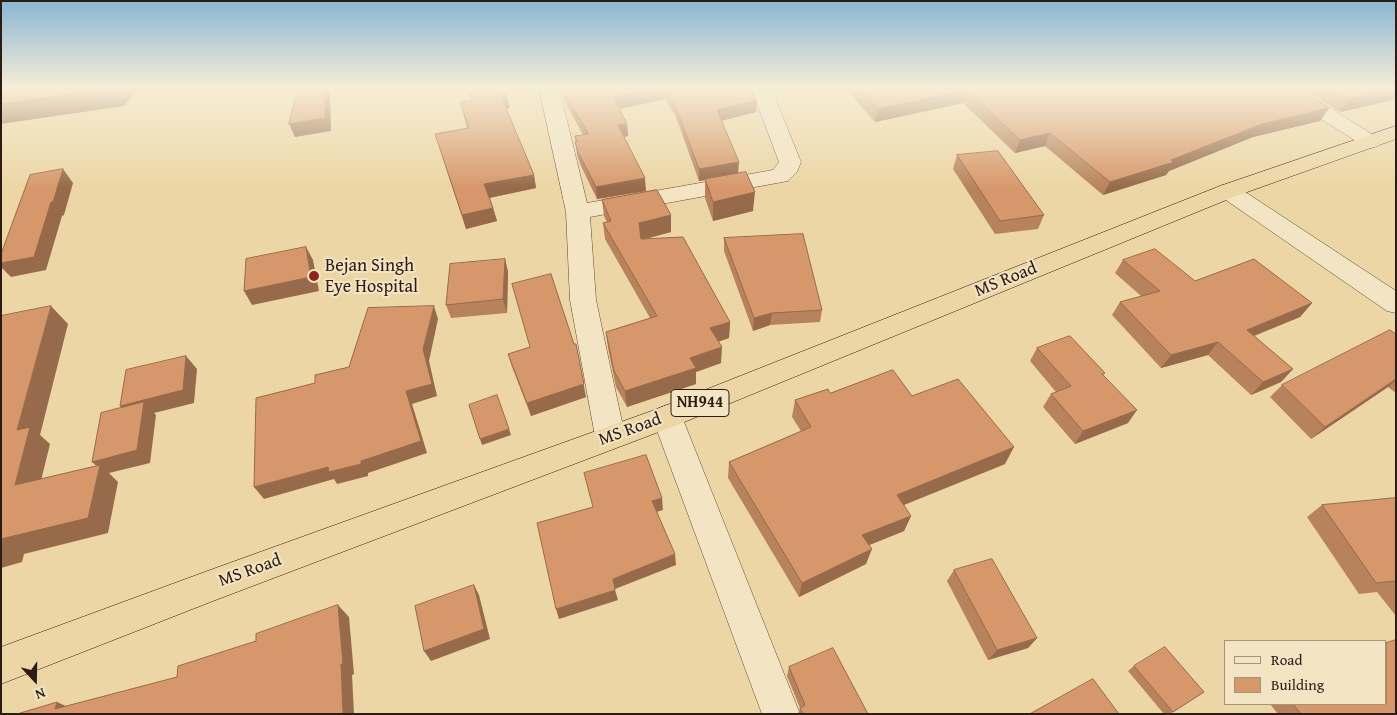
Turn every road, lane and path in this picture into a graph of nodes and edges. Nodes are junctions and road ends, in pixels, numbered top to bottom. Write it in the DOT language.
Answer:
graph roads {
  1 [pos="557,121"];
  2 [pos="774,121"];
  3 [pos="1352,121"];
  4 [pos="1383,137"];
  5 [pos="1228,191"];
  6 [pos="578,212"];
  7 [pos="1396,304"];
  8 [pos="667,417"];
  9 [pos="610,436"];
  10 [pos="1,666"];
  11 [pos="781,714"];
  1 -- 6 [label="street"];
  2 -- 6 [label="street"];
  3 -- 4 [label="street"];
  4 -- 5 [label="highway, MS Road / NH944"];
  5 -- 7 [label="street"];
  5 -- 8 [label="highway, MS Road / NH944"];
  6 -- 9 [label="street"];
  8 -- 9 [label="highway, MS Road / NH944"];
  8 -- 11 [label="street"];
  9 -- 10 [label="highway, MS Road / NH944"];
}
